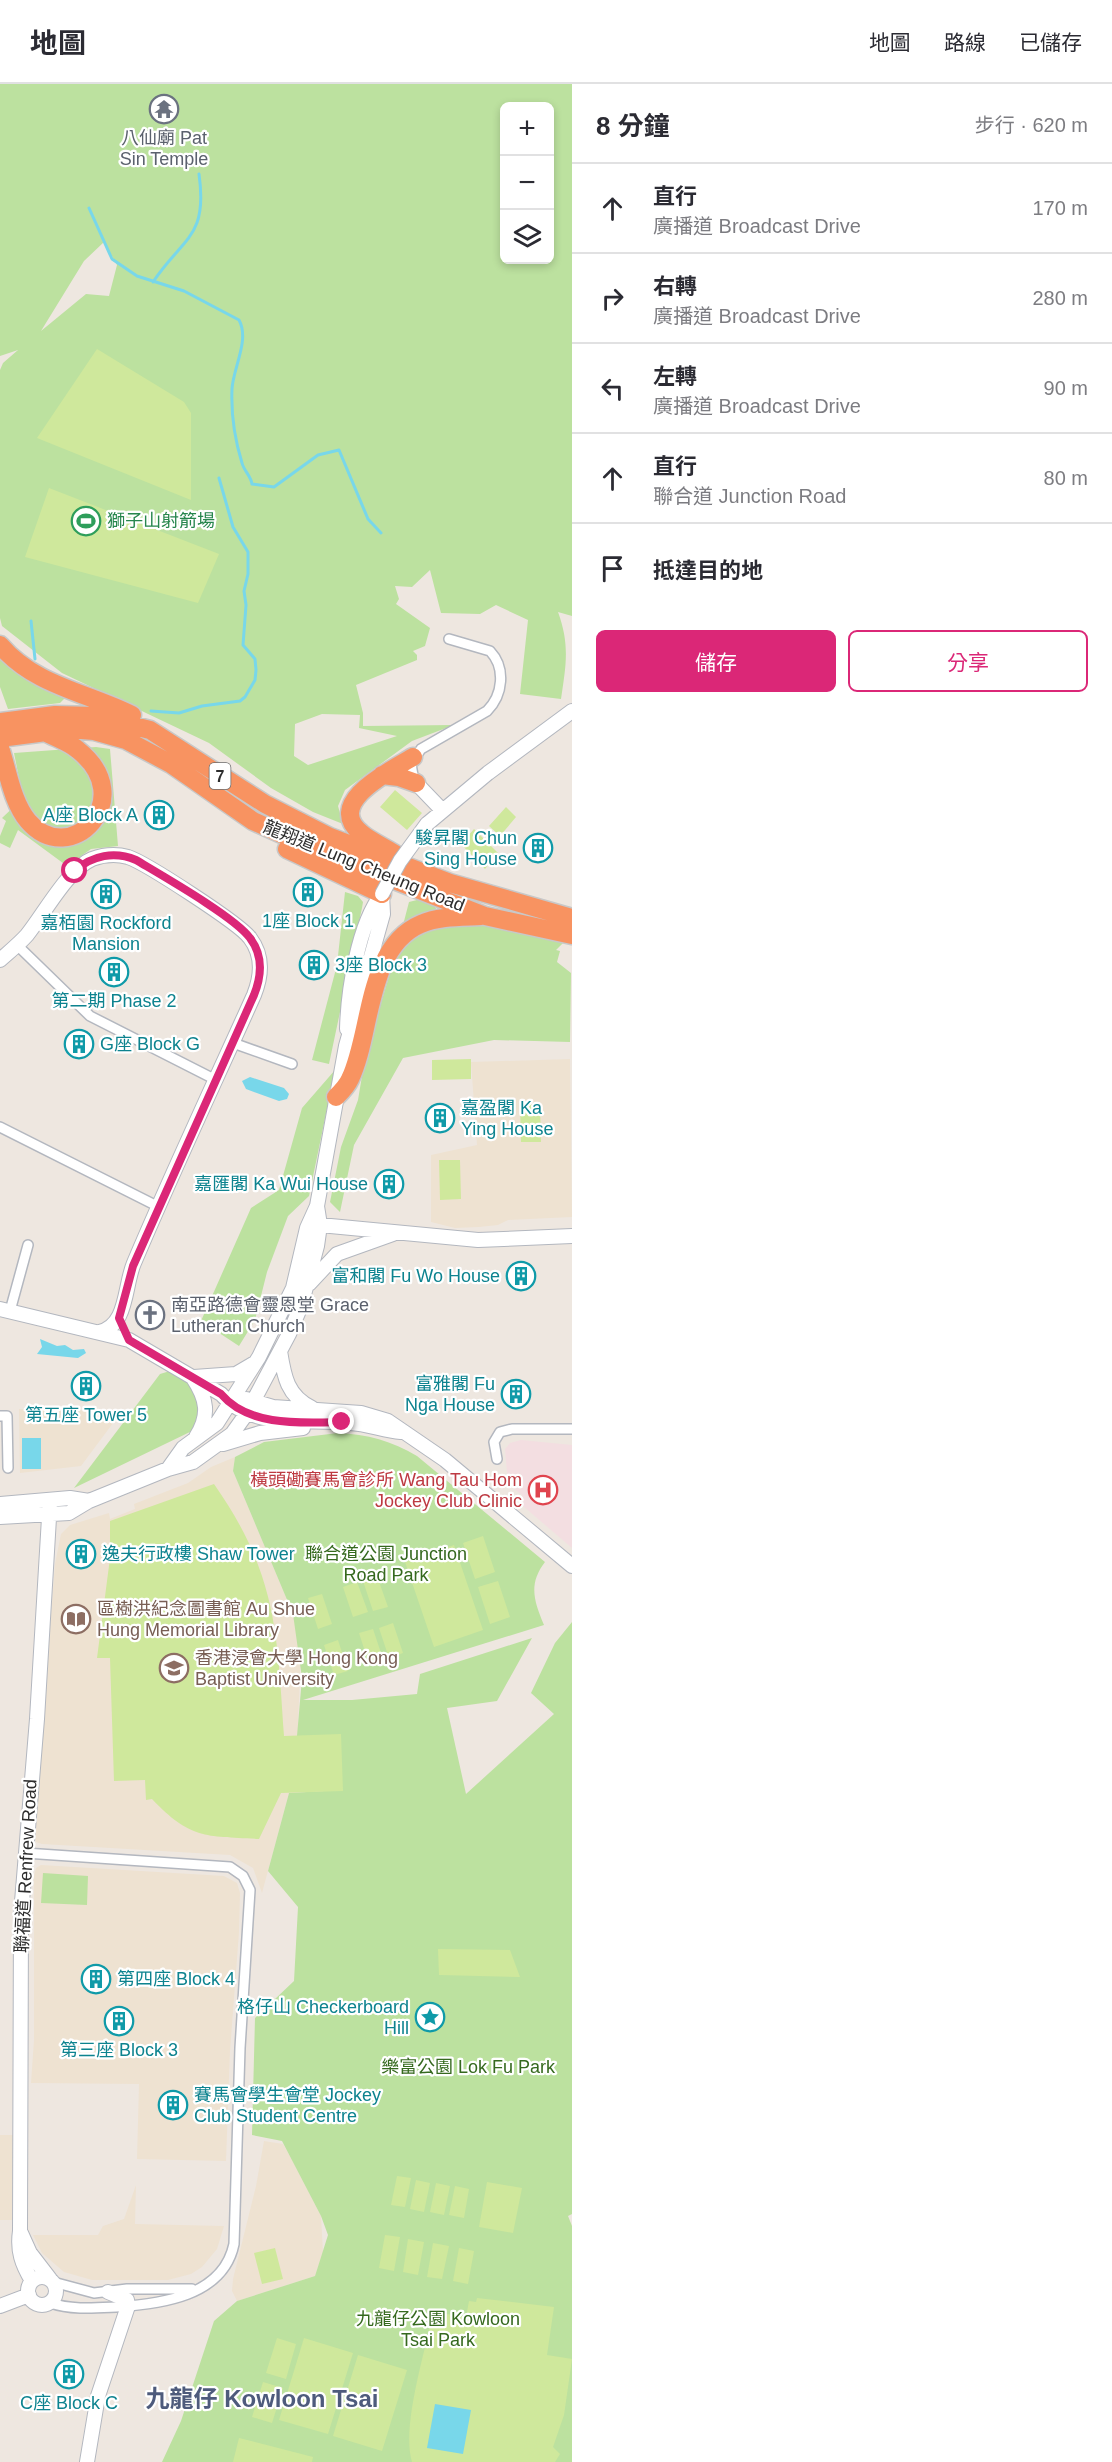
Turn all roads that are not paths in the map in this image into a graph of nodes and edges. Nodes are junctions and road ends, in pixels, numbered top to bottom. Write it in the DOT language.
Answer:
graph roads {
  1 [pos="449,639"];
  2 [pos="0,645"];
  3 [pos="572,711"];
  4 [pos="0,722"];
  5 [pos="150,730"];
  6 [pos="45,732"];
  7 [pos="0,738"];
  8 [pos="413,758"];
  9 [pos="5,763"];
  10 [pos="382,775"];
  11 [pos="416,783"];
  12 [pos="439,811"];
  13 [pos="253,821"];
  14 [pos="423,872"];
  15 [pos="382,894"];
  16 [pos="485,915"];
  17 [pos="572,918"];
  18 [pos="572,935"];
  19 [pos="17,945"];
  20 [pos="0,960"];
  21 [pos="233,1043"];
  22 [pos="292,1064"];
  23 [pos="216,1080"];
  24 [pos="336,1097"];
  25 [pos="0,1127"];
  26 [pos="159,1207"];
  27 [pos="313,1226"];
  28 [pos="401,1231"];
  29 [pos="572,1236"];
  30 [pos="28,1245"];
  31 [pos="308,1285"];
  32 [pos="5,1310"];
  33 [pos="119,1318"];
  34 [pos="99,1332"];
  35 [pos="129,1340"];
  36 [pos="280,1351"];
  37 [pos="260,1357"];
  38 [pos="192,1377"];
  39 [pos="233,1400"];
  40 [pos="250,1407"];
  41 [pos="0,1416"];
  42 [pos="318,1416"];
  43 [pos="572,1429"];
  44 [pos="193,1442"];
  45 [pos="218,1446"];
  46 [pos="497,1459"];
  47 [pos="8,1468"];
  48 [pos="168,1469"];
  49 [pos="50,1501"];
  50 [pos="89,1501"];
  51 [pos="0,1504"];
  52 [pos="51,1516"];
  53 [pos="0,1517"];
  54 [pos="572,1566"];
  55 [pos="25,1853"];
  56 [pos="20,2231"];
  57 [pos="52,2280"];
  58 [pos="31,2288"];
  59 [pos="194,2289"];
  60 [pos="108,2292"];
  61 [pos="51,2302"];
  62 [pos="0,2306"];
  63 [pos="128,2306"];
  64 [pos="87,2462"];
  1 -- 8 [label="street"];
  2 -- 5 [label="highway"];
  3 -- 12 [label="street"];
  4 -- 5 [label="highway, 龍翔道 Lung Cheung Road / 7"];
  5 -- 14 [label="highway, 龍翔道 Lung Cheung Road / 7"];
  6 -- 7 [label="highway, 龍翔道 Lung Cheung Road / 7"];
  6 -- 9 [label="highway"];
  6 -- 13 [label="highway, 龍翔道 Lung Cheung Road / 7"];
  8 -- 10 [label="highway"];
  8 -- 11 [label="street"];
  10 -- 11 [label="highway"];
  10 -- 14 [label="highway"];
  11 -- 12 [label="street"];
  12 -- 15 [label="street, bridge"];
  13 -- 15 [label="highway"];
  13 -- 16 [label="highway, 龍翔道 Lung Cheung Road / 7"];
  14 -- 17 [label="highway, 龍翔道 Lung Cheung Road / 7"];
  15 -- 24 [label="street"];
  16 -- 18 [label="highway, 龍翔道 Lung Cheung Road / 7"];
  16 -- 24 [label="highway"];
  19 -- 20 [label="street"];
  19 -- 21 [label="street"];
  19 -- 23 [label="street"];
  21 -- 22 [label="street"];
  21 -- 23 [label="street"];
  23 -- 26 [label="street"];
  24 -- 27 [label="street"];
  25 -- 26 [label="street"];
  26 -- 33 [label="street"];
  27 -- 28 [label="street"];
  27 -- 31 [label="street"];
  27 -- 37 [label="street"];
  28 -- 29 [label="street"];
  28 -- 31 [label="street"];
  30 -- 32 [label="street"];
  31 -- 36 [label="street"];
  32 -- 34 [label="street"];
  33 -- 34 [label="street"];
  33 -- 35 [label="street"];
  34 -- 35 [label="street"];
  35 -- 38 [label="street"];
  36 -- 40 [label="street"];
  36 -- 42 [label="street"];
  37 -- 38 [label="street"];
  37 -- 39 [label="street"];
  38 -- 39 [label="street"];
  38 -- 44 [label="street"];
  39 -- 40 [label="street"];
  39 -- 44 [label="street"];
  40 -- 42 [label="street"];
  40 -- 45 [label="street"];
  41 -- 47 [label="street"];
  42 -- 45 [label="street"];
  42 -- 54 [label="street"];
  43 -- 46 [label="street"];
  44 -- 48 [label="street"];
  45 -- 48 [label="street"];
  48 -- 50 [label="street"];
  49 -- 50 [label="street"];
  49 -- 51 [label="street"];
  49 -- 52 [label="street, 聯福道 Renfrew Road"];
  50 -- 52 [label="street"];
  52 -- 53 [label="street"];
  52 -- 55 [label="street, 聯福道 Renfrew Road"];
  55 -- 56 [label="street, 聯福道 Renfrew Road"];
  55 -- 59 [label="street"];
  56 -- 57 [label="street, 聯福道 Renfrew Road"];
  56 -- 58 [label="street, 聯福道 Renfrew Road"];
  57 -- 58 [label="street"];
  57 -- 60 [label="street"];
  57 -- 61 [label="street"];
  58 -- 61 [label="street"];
  58 -- 62 [label="street"];
  59 -- 60 [label="street"];
  59 -- 63 [label="street"];
  60 -- 63 [label="street"];
  61 -- 63 [label="street"];
  63 -- 64 [label="street"];
}
